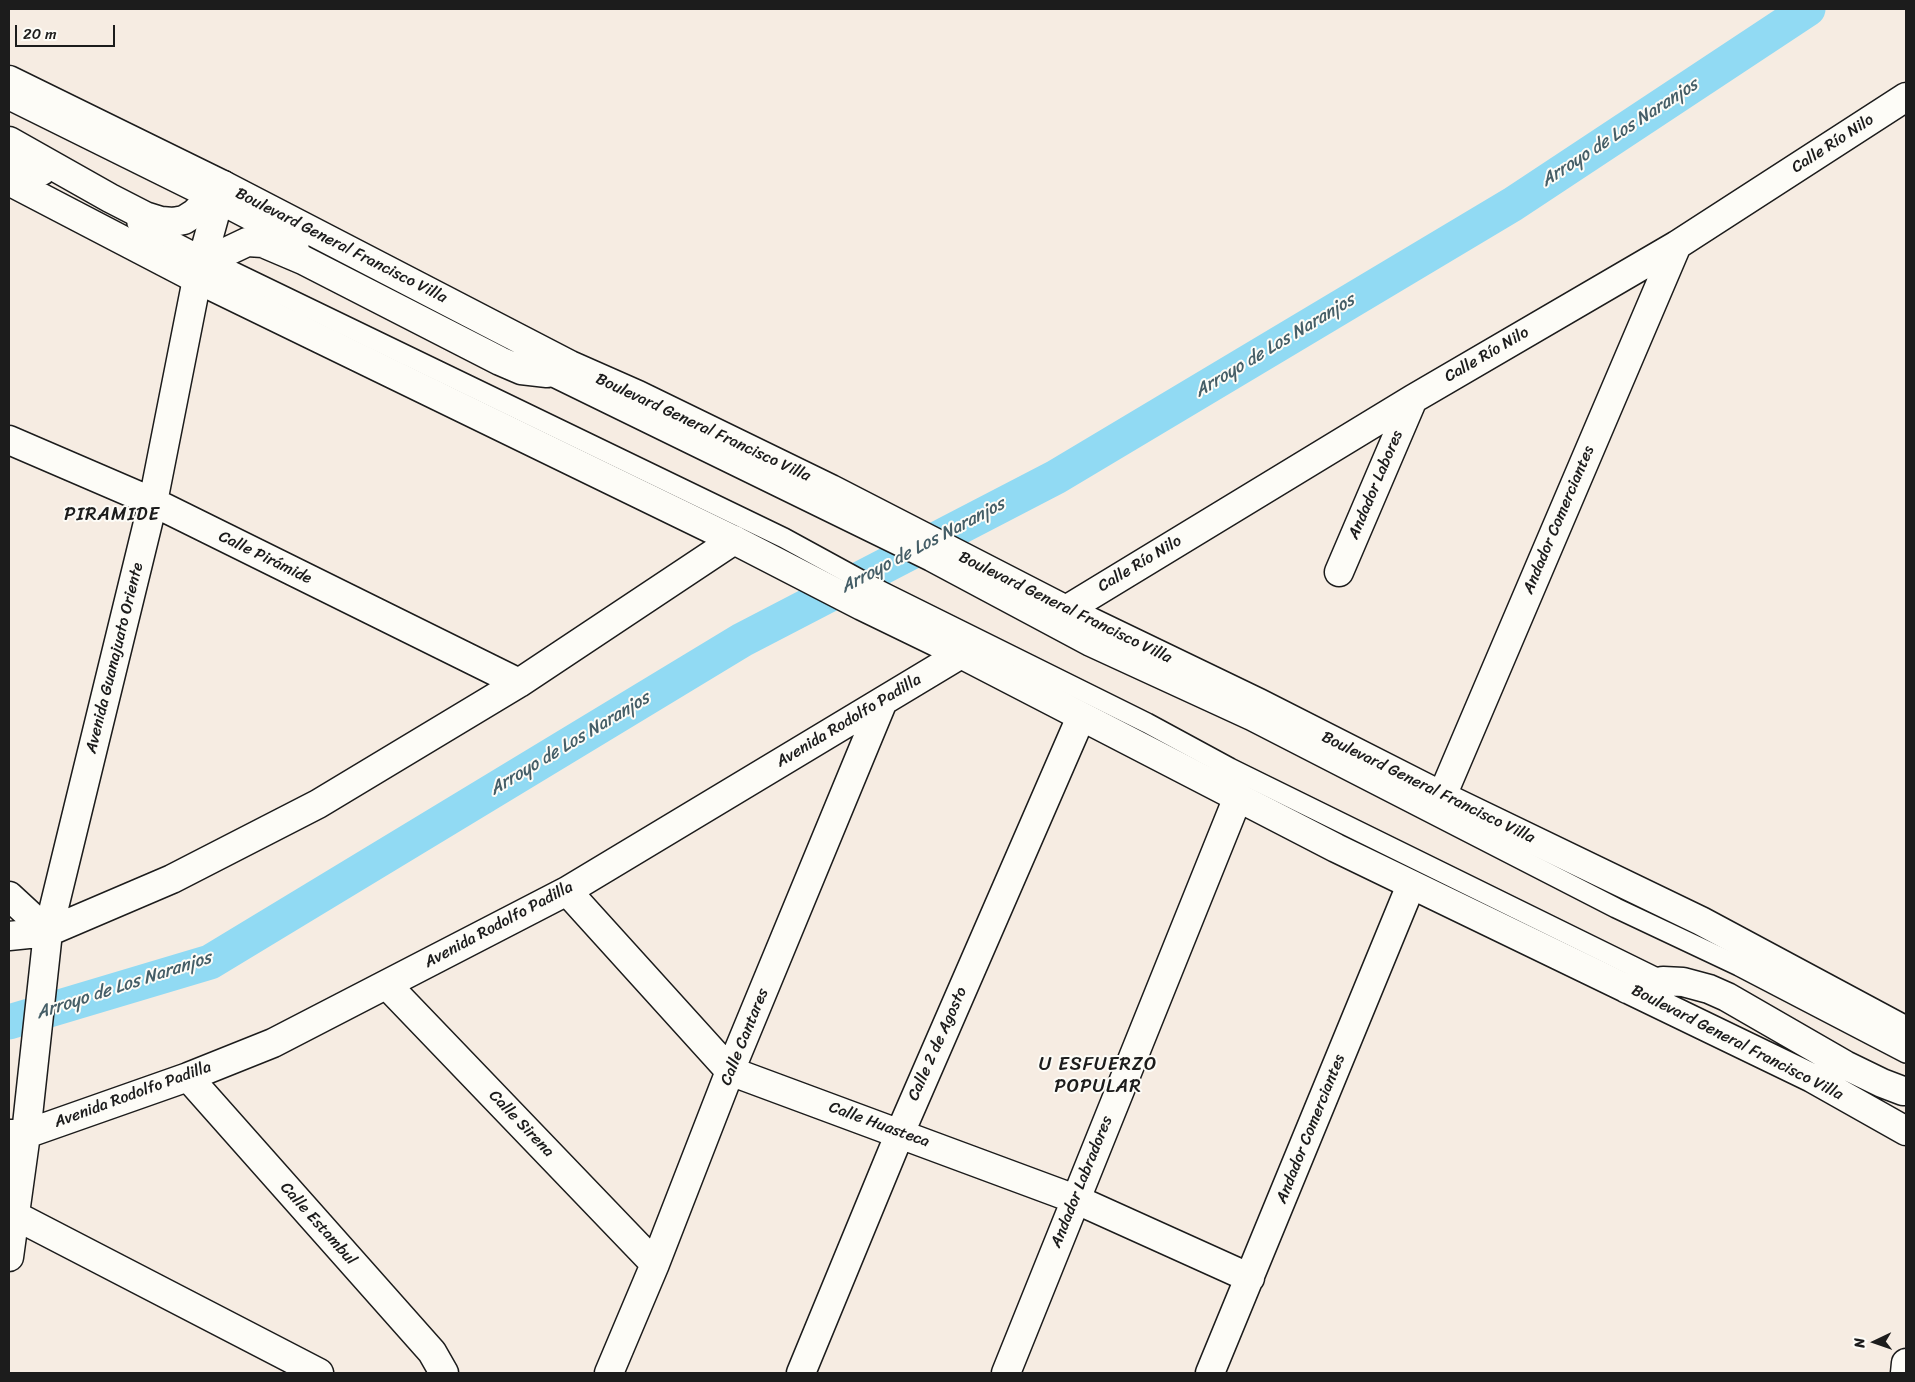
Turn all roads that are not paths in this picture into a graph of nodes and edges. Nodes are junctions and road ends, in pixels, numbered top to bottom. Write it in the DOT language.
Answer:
graph roads {
  1 [pos="9,80"];
  2 [pos="1906,97"];
  3 [pos="9,100"];
  4 [pos="9,141"];
  5 [pos="9,157"];
  6 [pos="9,182"];
  7 [pos="217,196"];
  8 [pos="1677,245"];
  9 [pos="203,266"];
  10 [pos="558,369"];
  11 [pos="1413,399"];
  12 [pos="9,440"];
  13 [pos="153,502"];
  14 [pos="734,540"];
  15 [pos="940,556"];
  16 [pos="806,563"];
  17 [pos="1339,572"];
  18 [pos="871,599"];
  19 [pos="1066,610"];
  20 [pos="961,654"];
  21 [pos="519,683"];
  22 [pos="883,701"];
  23 [pos="1081,717"];
  24 [pos="1442,796"];
  25 [pos="1238,797"];
  26 [pos="1411,885"];
  27 [pos="567,891"];
  28 [pos="9,896"];
  29 [pos="48,932"];
  30 [pos="9,936"];
  31 [pos="1663,981"];
  32 [pos="387,984"];
  33 [pos="1627,989"];
  34 [pos="1906,1031"];
  35 [pos="1906,1053"];
  36 [pos="730,1070"];
  37 [pos="188,1077"];
  38 [pos="1906,1091"];
  39 [pos="1906,1104"];
  40 [pos="1906,1131"];
  41 [pos="900,1133"];
  42 [pos="17,1134"];
  43 [pos="1075,1199"];
  44 [pos="16,1216"];
  45 [pos="9,1257"];
  46 [pos="655,1264"];
  47 [pos="1250,1278"];
  48 [pos="1906,1363"];
  49 [pos="319,1373"];
  50 [pos="444,1373"];
  51 [pos="609,1373"];
  52 [pos="801,1373"];
  53 [pos="1006,1373"];
  54 [pos="1210,1373"];
  55 [pos="1905,1373"];
  1 -- 7 [label="street, Boulevard General Francisco Villa"];
  2 -- 8 [label="street, Calle Río Nilo"];
  3 -- 7 [label="lane"];
  4 -- 7 [label="street"];
  5 -- 9 [label="lane"];
  6 -- 9 [label="street, Boulevard General Francisco Villa"];
  7 -- 9 [label="street, Avenida Guanajuato Oriente"];
  7 -- 10 [label="street, Boulevard General Francisco Villa"];
  8 -- 11 [label="street, Calle Río Nilo"];
  8 -- 24 [label="street, Andador Comerciantes"];
  9 -- 10 [label="street"];
  9 -- 13 [label="street, Avenida Guanajuato Oriente"];
  9 -- 14 [label="street, Boulevard General Francisco Villa"];
  9 -- 16 [label="lane"];
  10 -- 15 [label="street, Boulevard General Francisco Villa"];
  11 -- 17 [label="street, Andador Labores"];
  11 -- 19 [label="street, Calle Río Nilo"];
  12 -- 13 [label="street, Calle Pirámide"];
  13 -- 21 [label="street, Calle Pirámide"];
  13 -- 29 [label="street, Avenida Guanajuato Oriente"];
  14 -- 16 [label="street, Boulevard General Francisco Villa"];
  14 -- 21 [label="street"];
  15 -- 19 [label="street, Boulevard General Francisco Villa"];
  15 -- 35 [label="lane"];
  16 -- 18 [label="street, Boulevard General Francisco Villa"];
  18 -- 20 [label="street, Boulevard General Francisco Villa"];
  18 -- 31 [label="lane"];
  19 -- 24 [label="street, Boulevard General Francisco Villa"];
  20 -- 22 [label="street, Avenida Rodolfo Padilla"];
  20 -- 23 [label="street, Boulevard General Francisco Villa"];
  21 -- 29 [label="street"];
  22 -- 27 [label="street, Avenida Rodolfo Padilla"];
  22 -- 36 [label="street, Calle Cantares"];
  23 -- 25 [label="street, Boulevard General Francisco Villa"];
  23 -- 41 [label="street, Calle 2 de Agosto"];
  24 -- 34 [label="street, Boulevard General Francisco Villa"];
  25 -- 26 [label="street, Boulevard General Francisco Villa"];
  25 -- 43 [label="street, Andador Labradores"];
  26 -- 33 [label="street, Boulevard General Francisco Villa"];
  26 -- 47 [label="street, Andador Comerciantes"];
  27 -- 32 [label="street, Avenida Rodolfo Padilla"];
  27 -- 36 [label="street, Calle Huasteca"];
  28 -- 29 [label="street"];
  29 -- 30 [label="street"];
  29 -- 42 [label="street, Avenida Guanajuato Oriente"];
  31 -- 33 [label="street"];
  31 -- 38 [label="street"];
  31 -- 39 [label="lane"];
  32 -- 37 [label="street, Avenida Rodolfo Padilla"];
  32 -- 46 [label="street, Calle Sirena"];
  33 -- 40 [label="street, Boulevard General Francisco Villa"];
  36 -- 41 [label="street, Calle Huasteca"];
  36 -- 46 [label="street, Calle Cantares"];
  37 -- 42 [label="street, Avenida Rodolfo Padilla"];
  37 -- 50 [label="street, Calle Estambul"];
  41 -- 43 [label="street, Calle Huasteca"];
  41 -- 52 [label="street, Calle 2 de Agosto"];
  42 -- 44 [label="street, Avenida Guanajuato Oriente"];
  43 -- 47 [label="street, Calle Huasteca"];
  43 -- 53 [label="street, Andador Labradores"];
  44 -- 45 [label="street, Avenida Guanajuato Oriente"];
  44 -- 49 [label="street"];
  46 -- 51 [label="street, Calle Cantares"];
  47 -- 54 [label="street, Andador Comerciantes"];
  48 -- 55 [label="street"];
}
